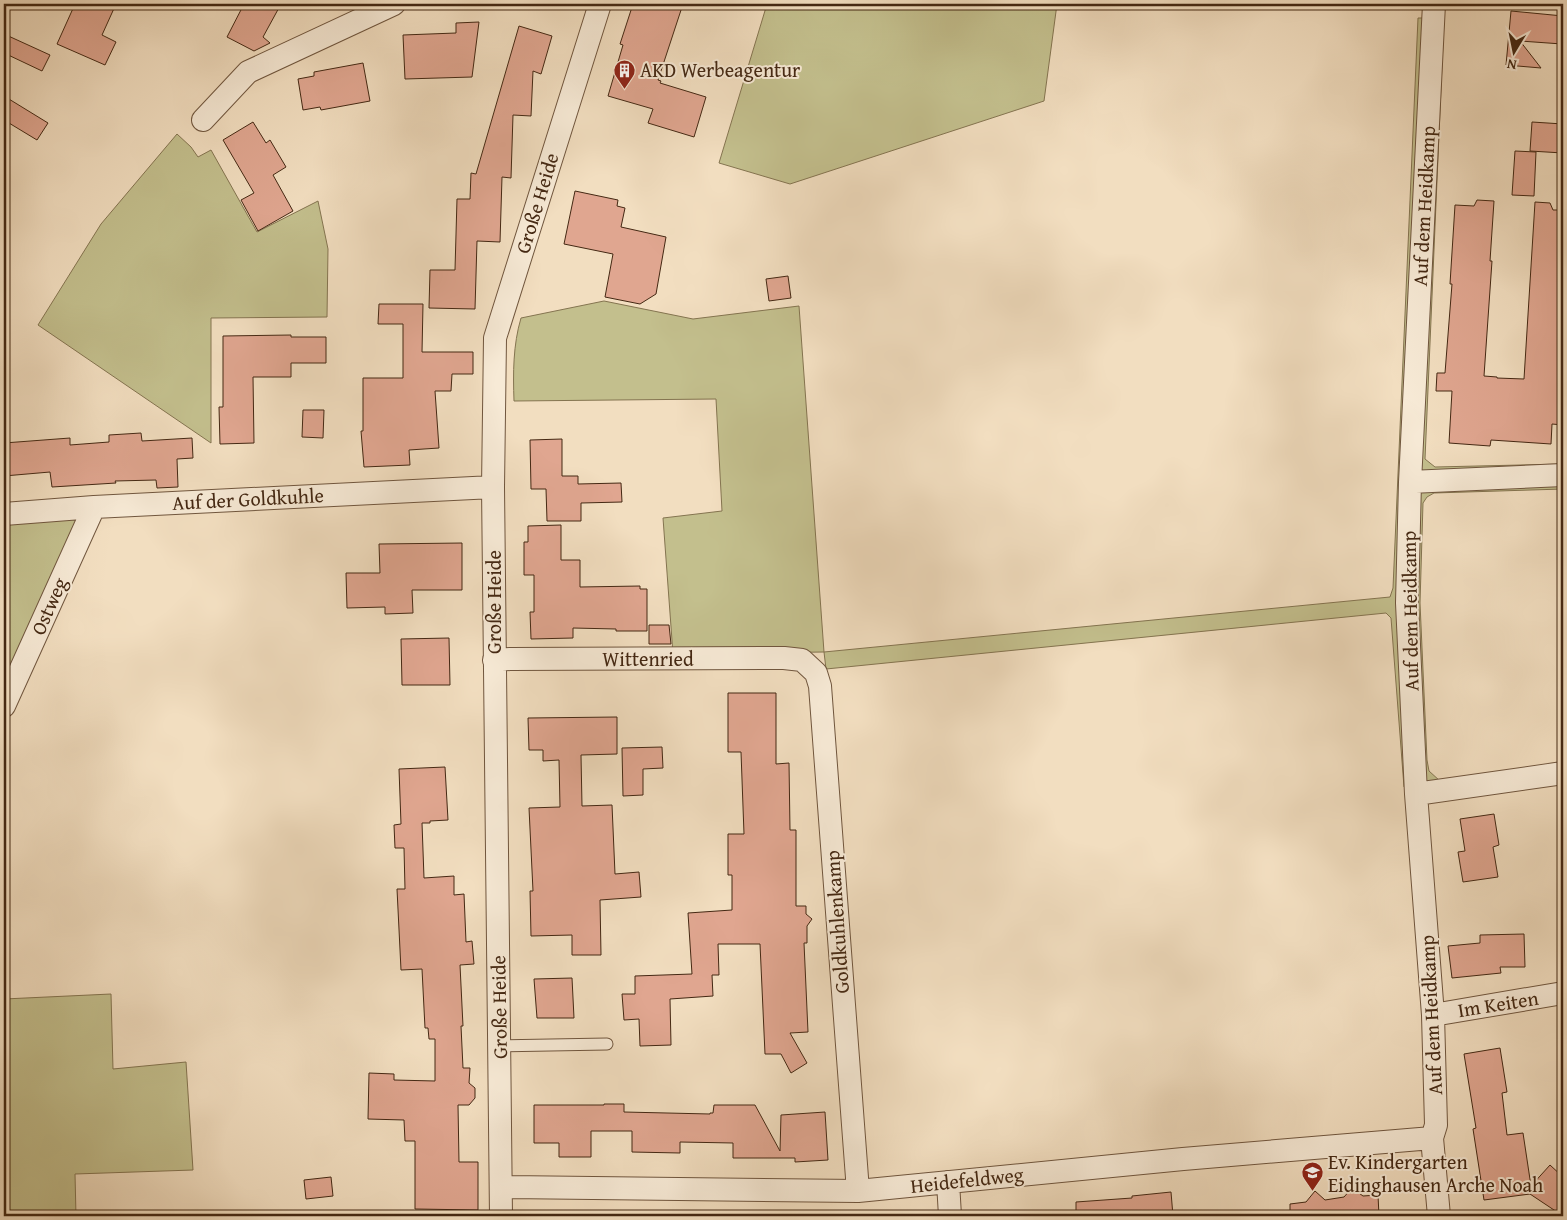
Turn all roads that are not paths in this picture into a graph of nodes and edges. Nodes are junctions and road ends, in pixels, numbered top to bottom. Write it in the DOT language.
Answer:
graph roads {
  1 [pos="394,4"];
  2 [pos="600,4"];
  3 [pos="1434,4"];
  4 [pos="203,120"];
  5 [pos="1563,475"];
  6 [pos="1410,482"];
  7 [pos="493,488"];
  8 [pos="94,506"];
  9 [pos="4,514"];
  10 [pos="494,660"];
  11 [pos="802,660"];
  12 [pos="4,706"];
  13 [pos="1563,773"];
  14 [pos="1416,794"];
  15 [pos="1563,993"];
  16 [pos="1433,1015"];
  17 [pos="607,1044"];
  18 [pos="500,1046"];
  19 [pos="1432,1138"];
  20 [pos="948,1182"];
  21 [pos="501,1187"];
  22 [pos="858,1191"];
  23 [pos="502,1216"];
  24 [pos="950,1216"];
  25 [pos="1439,1216"];
  1 -- 4 [label="street"];
  2 -- 7 [label="street, Große Heide"];
  3 -- 6 [label="street, Auf dem Heidkamp"];
  5 -- 6 [label="street"];
  6 -- 14 [label="street, Auf dem Heidkamp"];
  7 -- 8 [label="street, Auf der Goldkuhle"];
  7 -- 10 [label="street, Große Heide"];
  8 -- 9 [label="street, Auf der Goldkuhle"];
  8 -- 12 [label="street, Ostweg"];
  10 -- 11 [label="street, Wittenried"];
  10 -- 18 [label="street, Große Heide"];
  11 -- 22 [label="street, Goldkuhlenkamp"];
  13 -- 14 [label="street"];
  14 -- 16 [label="street, Auf dem Heidkamp"];
  15 -- 16 [label="street, Im Keiten"];
  16 -- 19 [label="street, Auf dem Heidkamp"];
  17 -- 18 [label="lane"];
  18 -- 21 [label="street, Große Heide"];
  19 -- 20 [label="street, Heidefeldweg"];
  19 -- 25 [label="street, Auf dem Heidkamp"];
  20 -- 22 [label="street, Heidefeldweg"];
  20 -- 24 [label="street"];
  21 -- 22 [label="street, Heidefeldweg"];
  21 -- 23 [label="street, Große Heide"];
}
